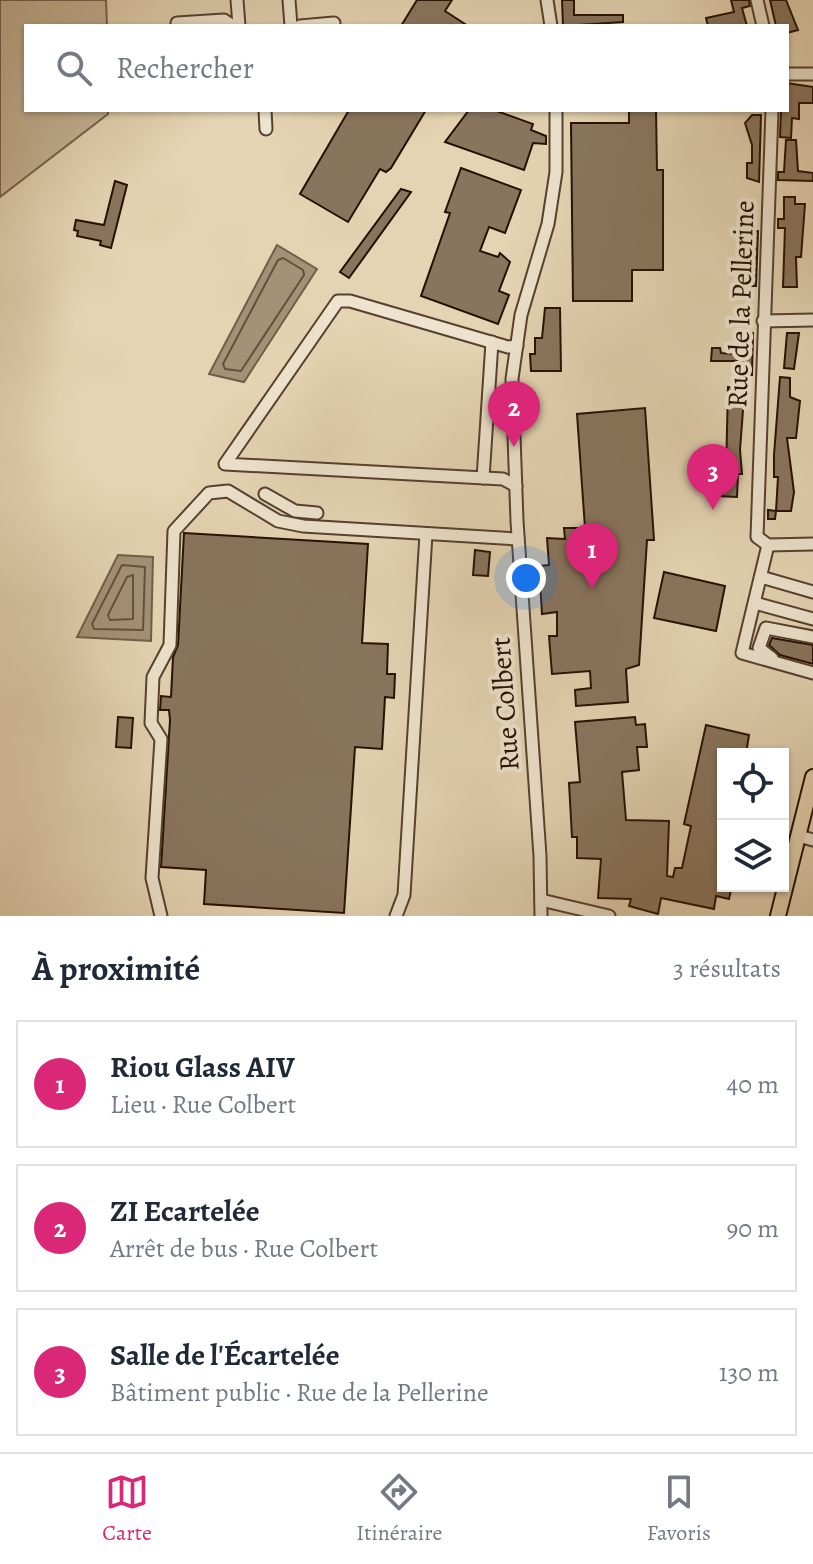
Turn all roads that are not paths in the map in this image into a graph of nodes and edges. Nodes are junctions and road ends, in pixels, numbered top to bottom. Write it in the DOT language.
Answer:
graph roads {
  1 [pos="237,0"];
  2 [pos="289,0"];
  3 [pos="547,0"];
  4 [pos="757,0"];
  5 [pos="334,23"];
  6 [pos="177,24"];
  7 [pos="232,24"];
  8 [pos="236,24"];
  9 [pos="291,24"];
  10 [pos="323,24"];
  11 [pos="551,24"];
  12 [pos="763,24"];
  13 [pos="789,74"];
  14 [pos="813,74"];
  15 [pos="265,112"];
  16 [pos="556,112"];
  17 [pos="772,112"];
  18 [pos="266,129"];
  19 [pos="813,320"];
  20 [pos="763,321"];
  21 [pos="492,342"];
  22 [pos="517,346"];
  23 [pos="483,478"];
  24 [pos="516,486"];
  25 [pos="265,494"];
  26 [pos="317,513"];
  27 [pos="426,534"];
  28 [pos="518,539"];
  29 [pos="813,544"];
  30 [pos="768,545"];
  31 [pos="761,577"];
  32 [pos="813,592"];
  33 [pos="755,603"];
  34 [pos="813,619"];
  35 [pos="813,637"];
  36 [pos="796,670"];
  37 [pos="813,673"];
  38 [pos="813,781"];
  39 [pos="807,832"];
  40 [pos="790,878"];
  41 [pos="541,900"];
  42 [pos="161,916"];
  43 [pos="396,916"];
  44 [pos="541,916"];
  45 [pos="609,916"];
  46 [pos="778,916"];
  47 [pos="787,916"];
  1 -- 8 [label="street"];
  2 -- 9 [label="street"];
  3 -- 11 [label="street"];
  4 -- 12 [label="street"];
  5 -- 10 [label="street"];
  6 -- 7 [label="street"];
  13 -- 14 [label="street"];
  15 -- 18 [label="street"];
  16 -- 22 [label="street, Rue Colbert"];
  17 -- 20 [label="street, Rue de la Pellerine"];
  19 -- 20 [label="street"];
  20 -- 30 [label="street, Rue de la Pellerine"];
  21 -- 22 [label="street"];
  21 -- 23 [label="street"];
  21 -- 23 [label="street"];
  22 -- 24 [label="street, Rue Colbert"];
  23 -- 24 [label="street"];
  24 -- 28 [label="street, Rue Colbert"];
  25 -- 26 [label="street"];
  27 -- 28 [label="street"];
  27 -- 42 [label="street"];
  27 -- 43 [label="street"];
  28 -- 41 [label="street, Rue Colbert"];
  29 -- 30 [label="street"];
  30 -- 31 [label="street"];
  31 -- 32 [label="street"];
  31 -- 33 [label="street"];
  33 -- 34 [label="street"];
  33 -- 36 [label="street"];
  35 -- 36 [label="street"];
  36 -- 37 [label="street"];
  38 -- 39 [label="main road"];
  39 -- 40 [label="main road"];
  40 -- 46 [label="main road"];
  40 -- 47 [label="main road"];
  41 -- 44 [label="street, Rue Colbert"];
  41 -- 45 [label="street"];
}
